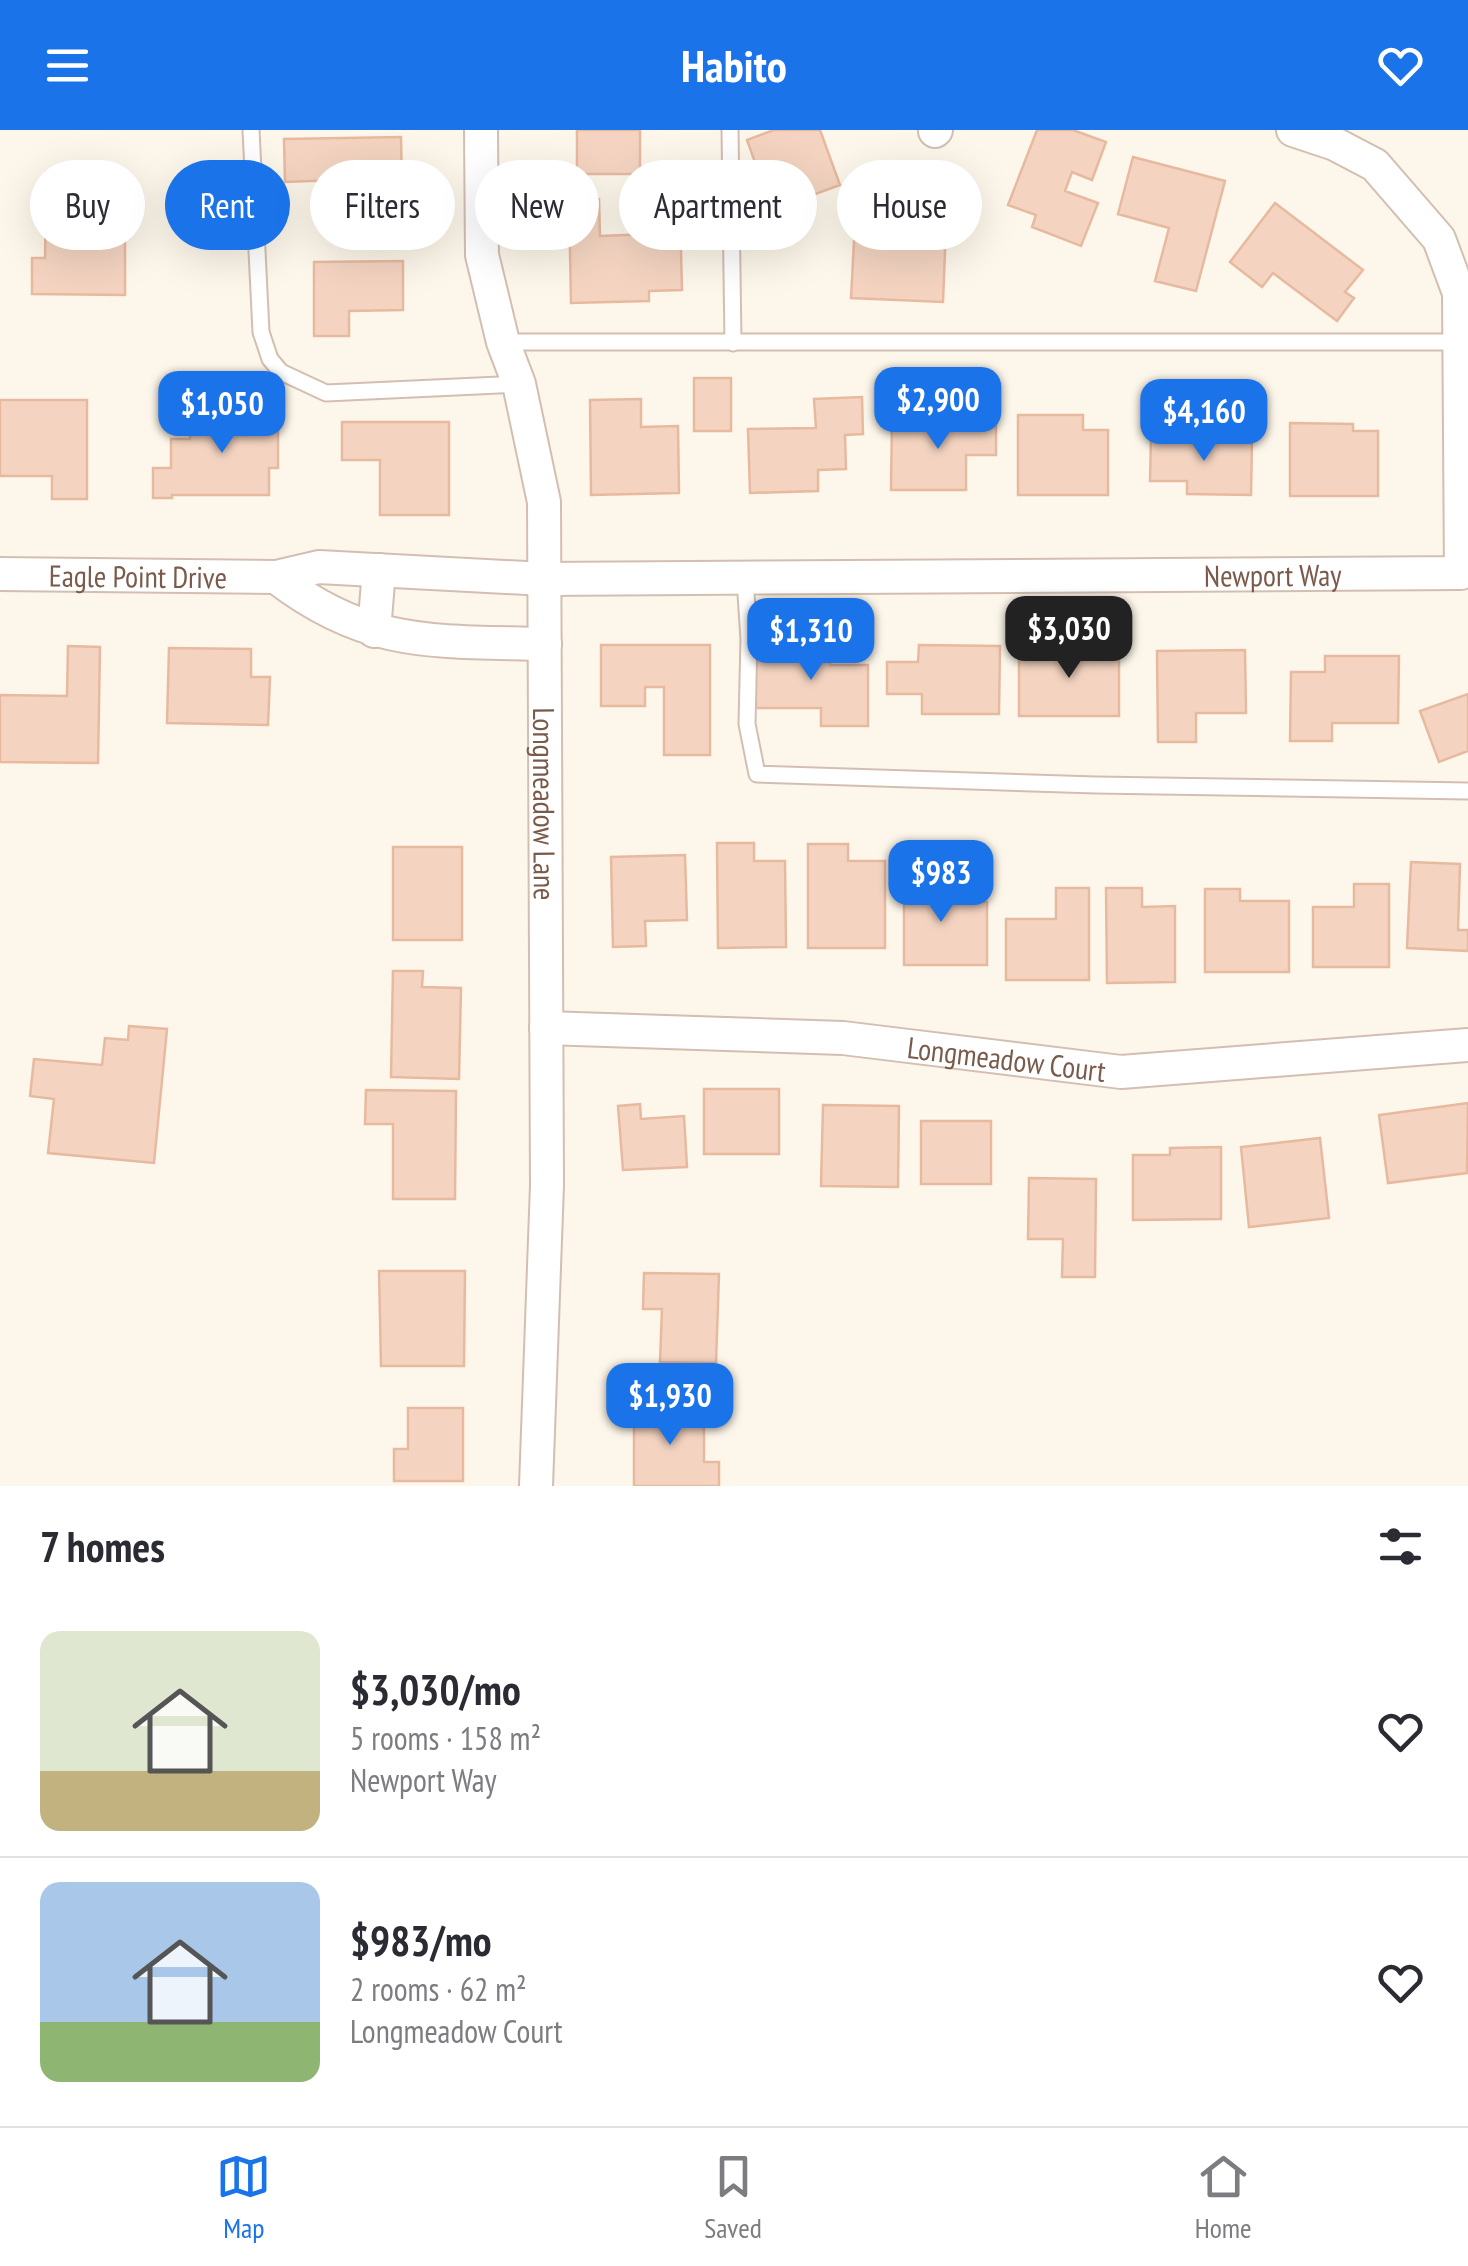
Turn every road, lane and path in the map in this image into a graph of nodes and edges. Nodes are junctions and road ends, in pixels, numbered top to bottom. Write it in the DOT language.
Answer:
graph roads {
  1 [pos="251,130"];
  2 [pos="481,130"];
  3 [pos="730,130"];
  4 [pos="1293,130"];
  5 [pos="503,342"];
  6 [pos="734,342"];
  7 [pos="1460,342"];
  8 [pos="518,384"];
  9 [pos="1465,514"];
  10 [pos="378,570"];
  11 [pos="0,574"];
  12 [pos="276,578"];
  13 [pos="544,579"];
  14 [pos="745,579"];
  15 [pos="374,631"];
  16 [pos="545,644"];
  17 [pos="1468,792"];
  18 [pos="546,1028"];
  19 [pos="1468,1044"];
  20 [pos="536,1486"];
  1 -- 8 [label="lane"];
  2 -- 5 [label="street, Longmeadow Lane"];
  3 -- 6 [label="lane"];
  4 -- 7 [label="street"];
  5 -- 6 [label="lane"];
  5 -- 8 [label="street, Longmeadow Lane"];
  6 -- 7 [label="lane"];
  7 -- 9 [label="street"];
  8 -- 13 [label="street, Longmeadow Lane"];
  9 -- 14 [label="street, Newport Way"];
  10 -- 12 [label="street, Eagle Point Drive"];
  10 -- 13 [label="street, Eagle Point Drive"];
  10 -- 15 [label="street"];
  11 -- 12 [label="street, Eagle Point Drive"];
  12 -- 15 [label="street"];
  13 -- 14 [label="street, Newport Way"];
  13 -- 16 [label="street, Longmeadow Lane"];
  14 -- 17 [label="lane"];
  15 -- 16 [label="street"];
  16 -- 18 [label="street, Longmeadow Lane"];
  18 -- 19 [label="street, Longmeadow Court"];
  18 -- 20 [label="street, Longmeadow Lane"];
}
